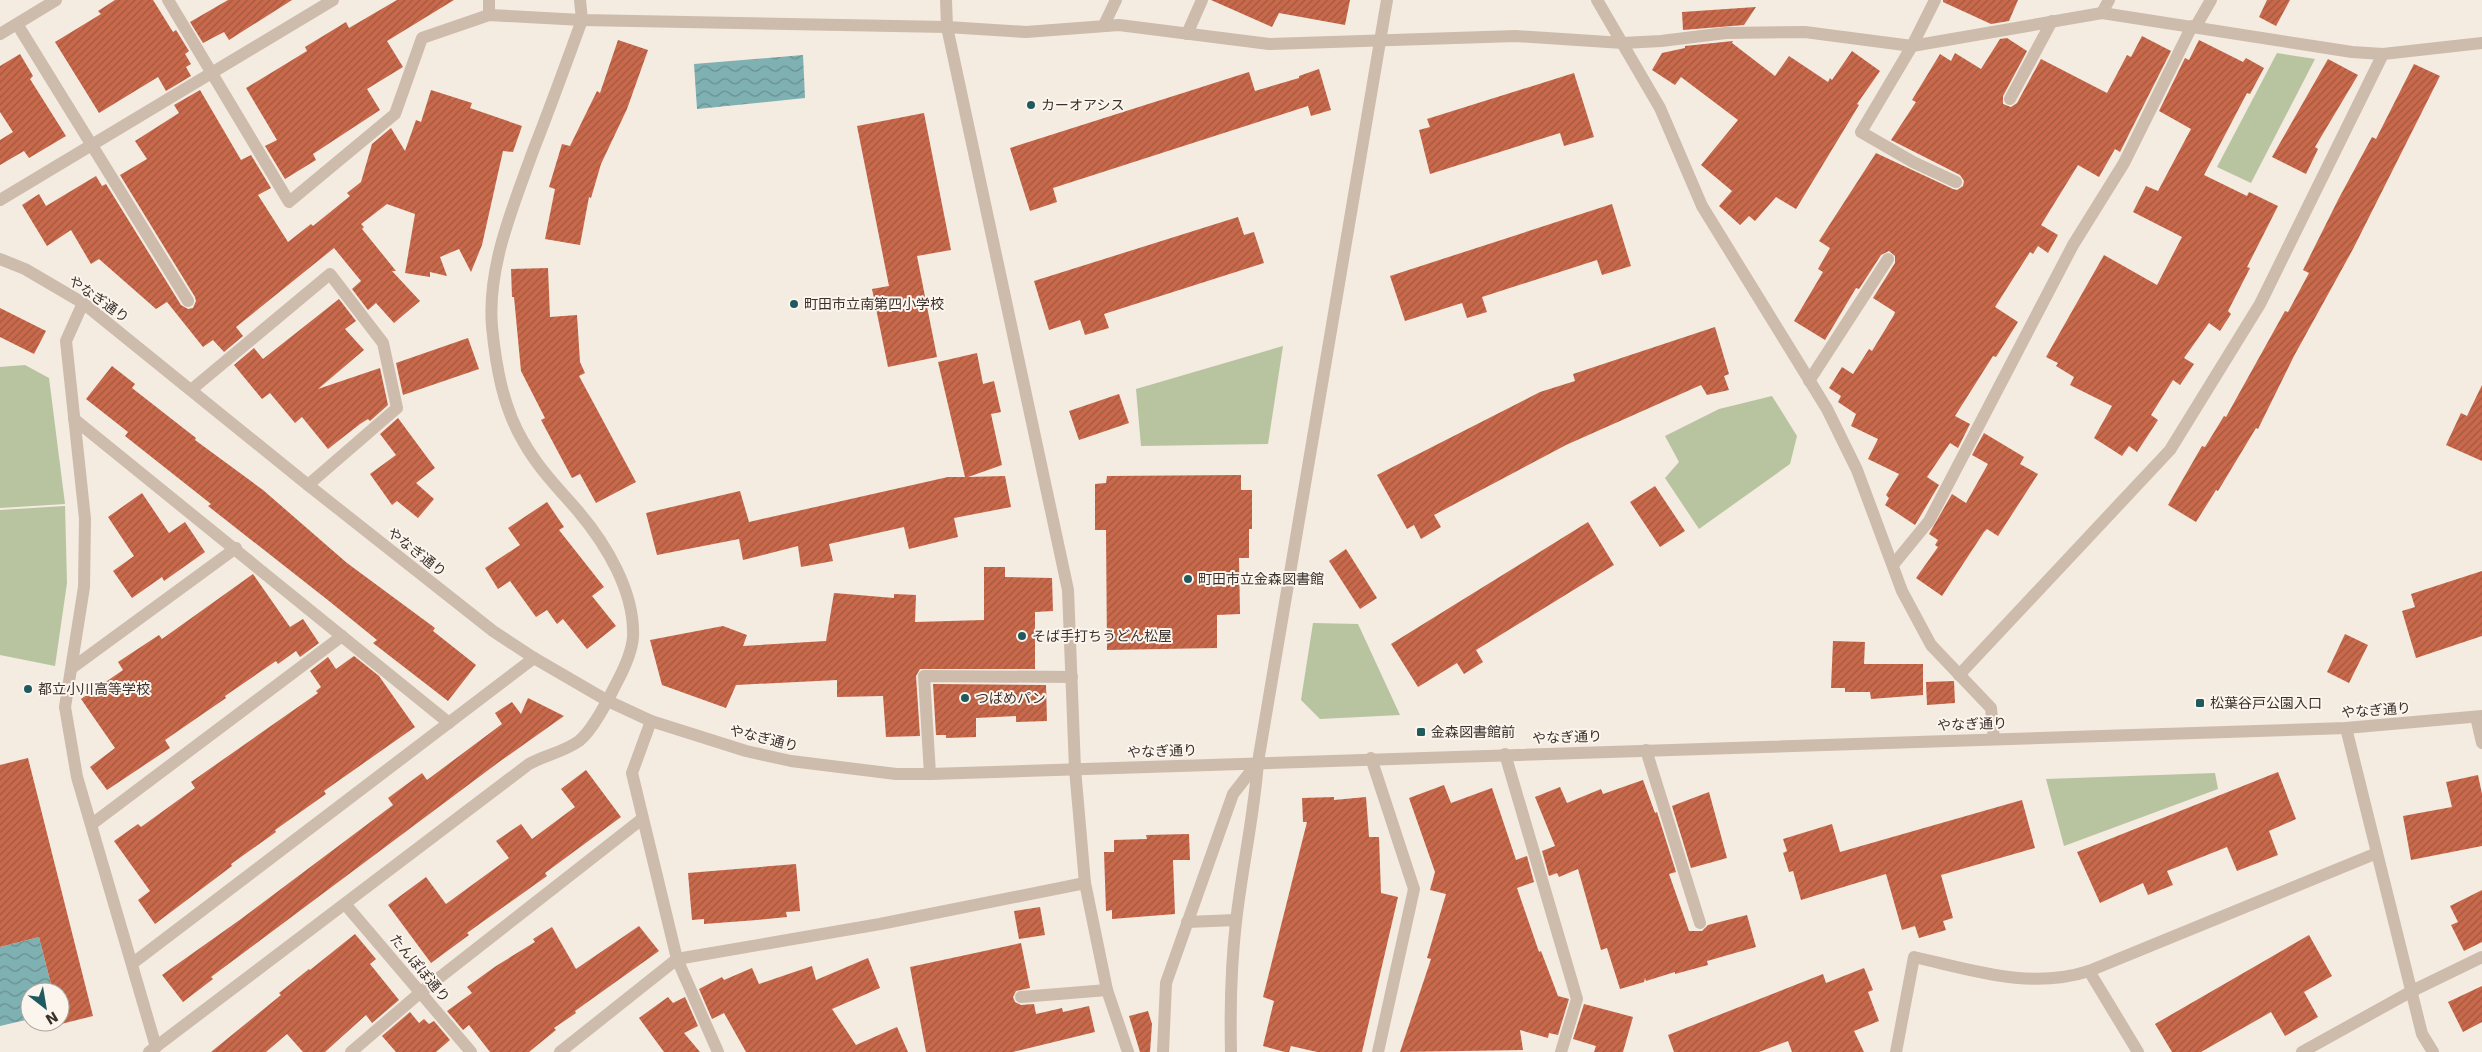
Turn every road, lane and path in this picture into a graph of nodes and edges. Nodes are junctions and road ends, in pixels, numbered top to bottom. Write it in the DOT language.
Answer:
graph roads {
  1 [pos="56,0"];
  2 [pos="168,0"];
  3 [pos="333,0"];
  4 [pos="489,0"];
  5 [pos="580,0"];
  6 [pos="946,0"];
  7 [pos="1116,0"];
  8 [pos="1202,0"];
  9 [pos="1387,0"];
  10 [pos="1596,0"];
  11 [pos="1934,0"];
  12 [pos="2110,0"];
  13 [pos="2212,0"];
  14 [pos="2102,13"];
  15 [pos="489,15"];
  16 [pos="582,20"];
  17 [pos="2052,21"];
  18 [pos="17,24"];
  19 [pos="1104,25"];
  20 [pos="2194,26"];
  21 [pos="947,27"];
  22 [pos="0,34"];
  23 [pos="1187,34"];
  24 [pos="1380,41"];
  25 [pos="1623,43"];
  26 [pos="2482,43"];
  27 [pos="1912,46"];
  28 [pos="2383,54"];
  29 [pos="212,73"];
  30 [pos="2010,99"];
  31 [pos="92,145"];
  32 [pos="1956,182"];
  33 [pos="0,200"];
  34 [pos="0,259"];
  35 [pos="1888,259"];
  36 [pos="188,301"];
  37 [pos="83,303"];
  38 [pos="1810,381"];
  39 [pos="191,390"];
  40 [pos="74,419"];
  41 [pos="308,485"];
  42 [pos="236,548"];
  43 [pos="1893,565"];
  44 [pos="342,636"];
  45 [pos="534,658"];
  46 [pos="72,668"];
  47 [pos="1959,675"];
  48 [pos="1072,677"];
  49 [pos="608,700"];
  50 [pos="2479,717"];
  51 [pos="651,721"];
  52 [pos="448,723"];
  53 [pos="2346,728"];
  54 [pos="1994,739"];
  55 [pos="2482,743"];
  56 [pos="1646,750"];
  57 [pos="1505,754"];
  58 [pos="1371,758"];
  59 [pos="1258,762"];
  60 [pos="1075,769"];
  61 [pos="930,774"];
  62 [pos="642,819"];
  63 [pos="92,824"];
  64 [pos="2377,852"];
  65 [pos="1086,883"];
  66 [pos="345,904"];
  67 [pos="1236,920"];
  68 [pos="1187,922"];
  69 [pos="1700,923"];
  70 [pos="2482,957"];
  71 [pos="678,959"];
  72 [pos="133,963"];
  73 [pos="2089,971"];
  74 [pos="1108,990"];
  75 [pos="2412,991"];
  76 [pos="421,992"];
  77 [pos="1021,997"];
  78 [pos="153,1049"];
  79 [pos="351,1052"];
  80 [pos="471,1052"];
  81 [pos="560,1052"];
  82 [pos="718,1052"];
  83 [pos="1128,1052"];
  84 [pos="1163,1052"];
  85 [pos="1230,1052"];
  86 [pos="1378,1052"];
  87 [pos="1561,1052"];
  88 [pos="1896,1052"];
  89 [pos="2138,1052"];
  90 [pos="2302,1052"];
  91 [pos="2432,1052"];
  1 -- 18 [label="street"];
  2 -- 29 [label="street"];
  3 -- 29 [label="street"];
  4 -- 15 [label="street"];
  5 -- 16 [label="street"];
  6 -- 21 [label="street"];
  7 -- 19 [label="street"];
  8 -- 23 [label="street"];
  9 -- 24 [label="street"];
  10 -- 25 [label="street"];
  11 -- 27 [label="street"];
  12 -- 14 [label="street"];
  13 -- 20 [label="street"];
  14 -- 17 [label="street"];
  14 -- 20 [label="street"];
  15 -- 16 [label="street"];
  15 -- 29 [label="street"];
  16 -- 21 [label="street"];
  16 -- 49 [label="street"];
  17 -- 27 [label="street"];
  17 -- 30 [label="street"];
  18 -- 22 [label="street"];
  18 -- 31 [label="street"];
  19 -- 21 [label="street"];
  19 -- 23 [label="street"];
  20 -- 28 [label="street"];
  20 -- 43 [label="street"];
  21 -- 48 [label="street"];
  23 -- 24 [label="street"];
  24 -- 25 [label="street"];
  24 -- 59 [label="street"];
  25 -- 27 [label="street"];
  25 -- 38 [label="street"];
  26 -- 28 [label="street"];
  27 -- 32 [label="street"];
  28 -- 47 [label="street"];
  29 -- 31 [label="street"];
  31 -- 33 [label="street"];
  31 -- 36 [label="street"];
  34 -- 37 [label="street, やなぎ通り"];
  35 -- 38 [label="street"];
  37 -- 39 [label="street, やなぎ通り"];
  37 -- 40 [label="street"];
  38 -- 43 [label="street"];
  39 -- 41 [label="street, やなぎ通り"];
  39 -- 41 [label="street"];
  40 -- 42 [label="street"];
  40 -- 46 [label="street"];
  41 -- 45 [label="street, やなぎ通り"];
  42 -- 44 [label="street"];
  42 -- 46 [label="street"];
  43 -- 47 [label="street"];
  44 -- 52 [label="street"];
  44 -- 63 [label="street"];
  45 -- 49 [label="street, やなぎ通り"];
  45 -- 52 [label="street"];
  46 -- 63 [label="street"];
  47 -- 54 [label="street"];
  48 -- 60 [label="street"];
  48 -- 61 [label="street"];
  49 -- 51 [label="street, やなぎ通り"];
  49 -- 66 [label="street"];
  50 -- 53 [label="street, やなぎ通り"];
  50 -- 55 [label="street"];
  51 -- 61 [label="street, やなぎ通り"];
  51 -- 62 [label="street"];
  52 -- 72 [label="street"];
  53 -- 54 [label="street, やなぎ通り"];
  53 -- 64 [label="street"];
  54 -- 56 [label="street, やなぎ通り"];
  56 -- 57 [label="street, やなぎ通り"];
  56 -- 69 [label="street"];
  57 -- 58 [label="street, やなぎ通り"];
  57 -- 87 [label="street"];
  58 -- 59 [label="street, やなぎ通り"];
  58 -- 86 [label="street"];
  59 -- 60 [label="street, やなぎ通り"];
  59 -- 67 [label="street"];
  59 -- 68 [label="street"];
  60 -- 61 [label="street, やなぎ通り"];
  60 -- 65 [label="street"];
  62 -- 71 [label="street"];
  62 -- 76 [label="street"];
  63 -- 72 [label="street"];
  64 -- 73 [label="street"];
  64 -- 75 [label="street"];
  65 -- 71 [label="street"];
  65 -- 74 [label="street"];
  66 -- 76 [label="street, たんぽぽ通り"];
  66 -- 78 [label="street"];
  67 -- 68 [label="street"];
  67 -- 85 [label="street"];
  68 -- 84 [label="street"];
  70 -- 75 [label="street"];
  71 -- 81 [label="street"];
  71 -- 82 [label="street"];
  72 -- 78 [label="street"];
  73 -- 88 [label="street"];
  73 -- 89 [label="street"];
  74 -- 77 [label="street"];
  74 -- 83 [label="street"];
  75 -- 90 [label="street"];
  75 -- 91 [label="street"];
  76 -- 79 [label="street"];
  76 -- 80 [label="street, たんぽぽ通り"];
}
